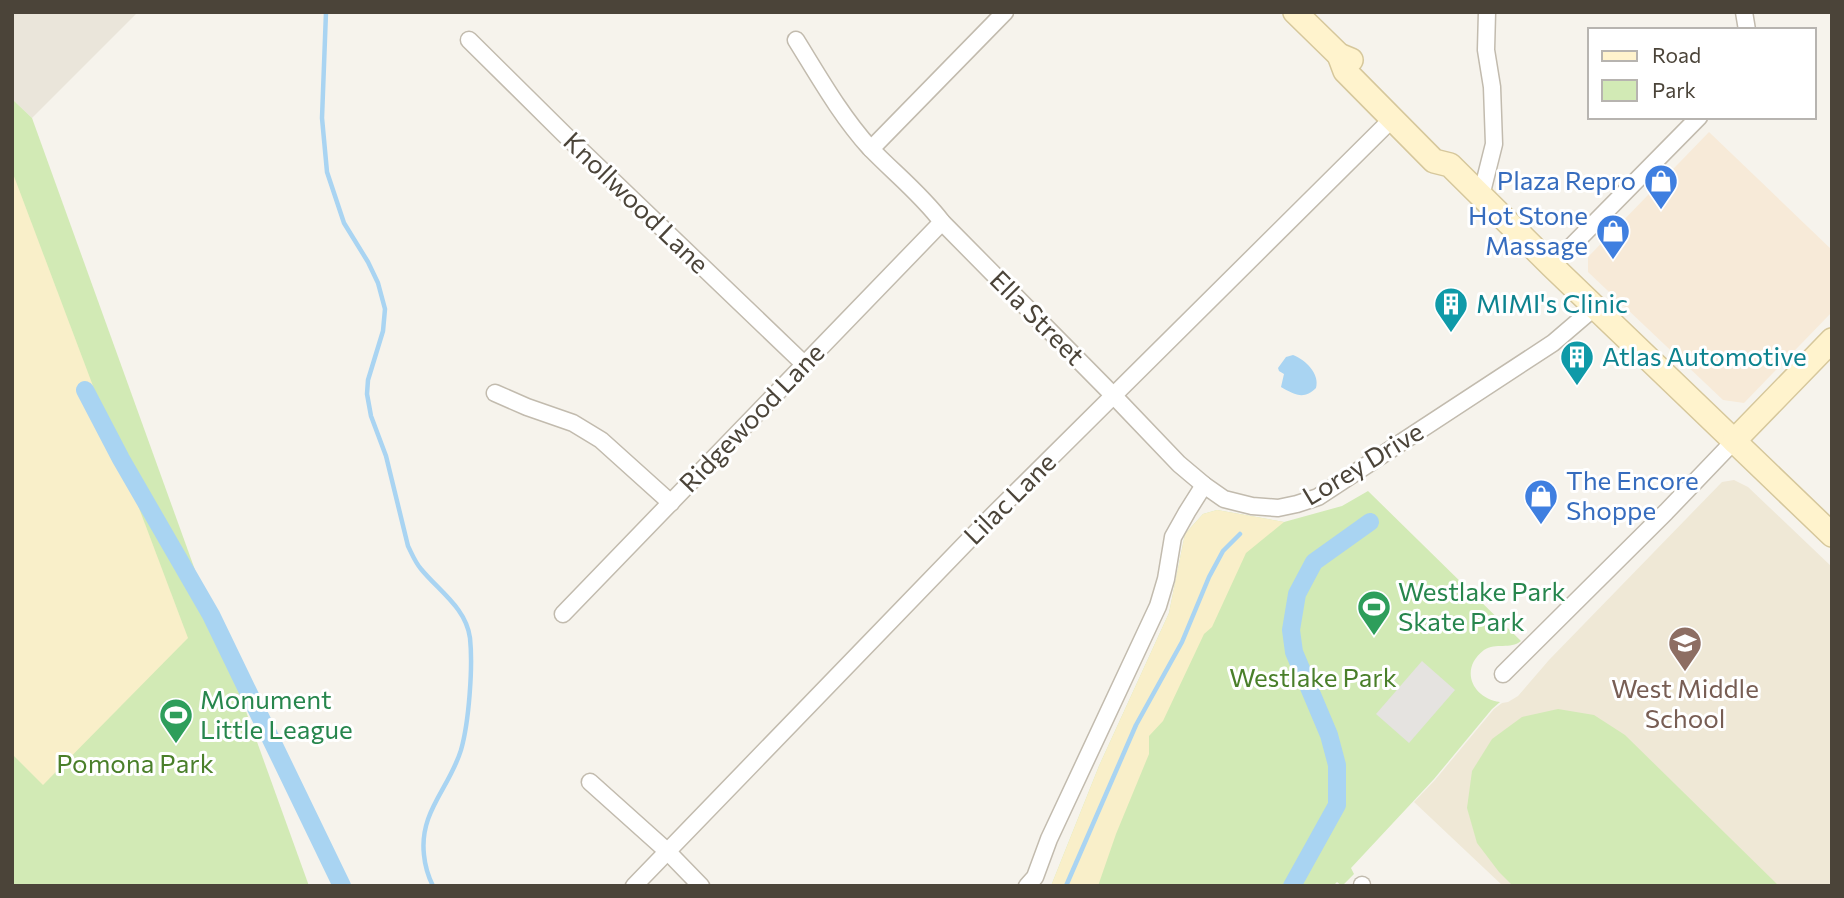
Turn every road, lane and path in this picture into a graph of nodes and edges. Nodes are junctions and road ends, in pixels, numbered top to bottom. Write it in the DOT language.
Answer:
graph roads {
  1 [pos="1005,12"];
  2 [pos="1295,12"];
  3 [pos="1487,12"];
  4 [pos="469,40"];
  5 [pos="796,40"];
  6 [pos="1339,55"];
  7 [pos="1392,119"];
  8 [pos="1697,119"];
  9 [pos="872,149"];
  10 [pos="1450,165"];
  11 [pos="1481,196"];
  12 [pos="942,222"];
  13 [pos="1552,266"];
  14 [pos="1595,307"];
  15 [pos="1832,340"];
  16 [pos="804,364"];
  17 [pos="495,393"];
  18 [pos="1114,395"];
  19 [pos="1734,441"];
  20 [pos="1204,485"];
  21 [pos="671,503"];
  22 [pos="1832,535"];
  23 [pos="564,614"];
  24 [pos="1503,674"];
  25 [pos="590,782"];
  26 [pos="667,851"];
  27 [pos="634,886"];
  28 [pos="701,886"];
  29 [pos="1027,886"];
  1 -- 9 [label="street"];
  2 -- 6 [label="main road"];
  3 -- 11 [label="street"];
  4 -- 16 [label="street, Knollwood Lane"];
  5 -- 9 [label="street, Ella Street"];
  6 -- 7 [label="main road"];
  6 -- 10 [label="main road"];
  7 -- 10 [label="main road"];
  7 -- 18 [label="street, Lilac Lane"];
  8 -- 13 [label="street"];
  9 -- 12 [label="street, Ella Street"];
  10 -- 11 [label="main road"];
  11 -- 13 [label="main road"];
  12 -- 16 [label="street, Ridgewood Lane"];
  12 -- 18 [label="street, Ella Street"];
  13 -- 14 [label="main road"];
  14 -- 19 [label="main road"];
  14 -- 20 [label="street, Lorey Drive"];
  15 -- 19 [label="main road"];
  16 -- 21 [label="street, Ridgewood Lane"];
  17 -- 21 [label="street"];
  18 -- 20 [label="street, Ella Street"];
  18 -- 26 [label="street, Lilac Lane"];
  19 -- 22 [label="main road"];
  19 -- 24 [label="street"];
  20 -- 29 [label="street"];
  21 -- 23 [label="street, Ridgewood Lane"];
  25 -- 26 [label="street"];
  26 -- 27 [label="street, Lilac Lane"];
  26 -- 28 [label="street"];
}
